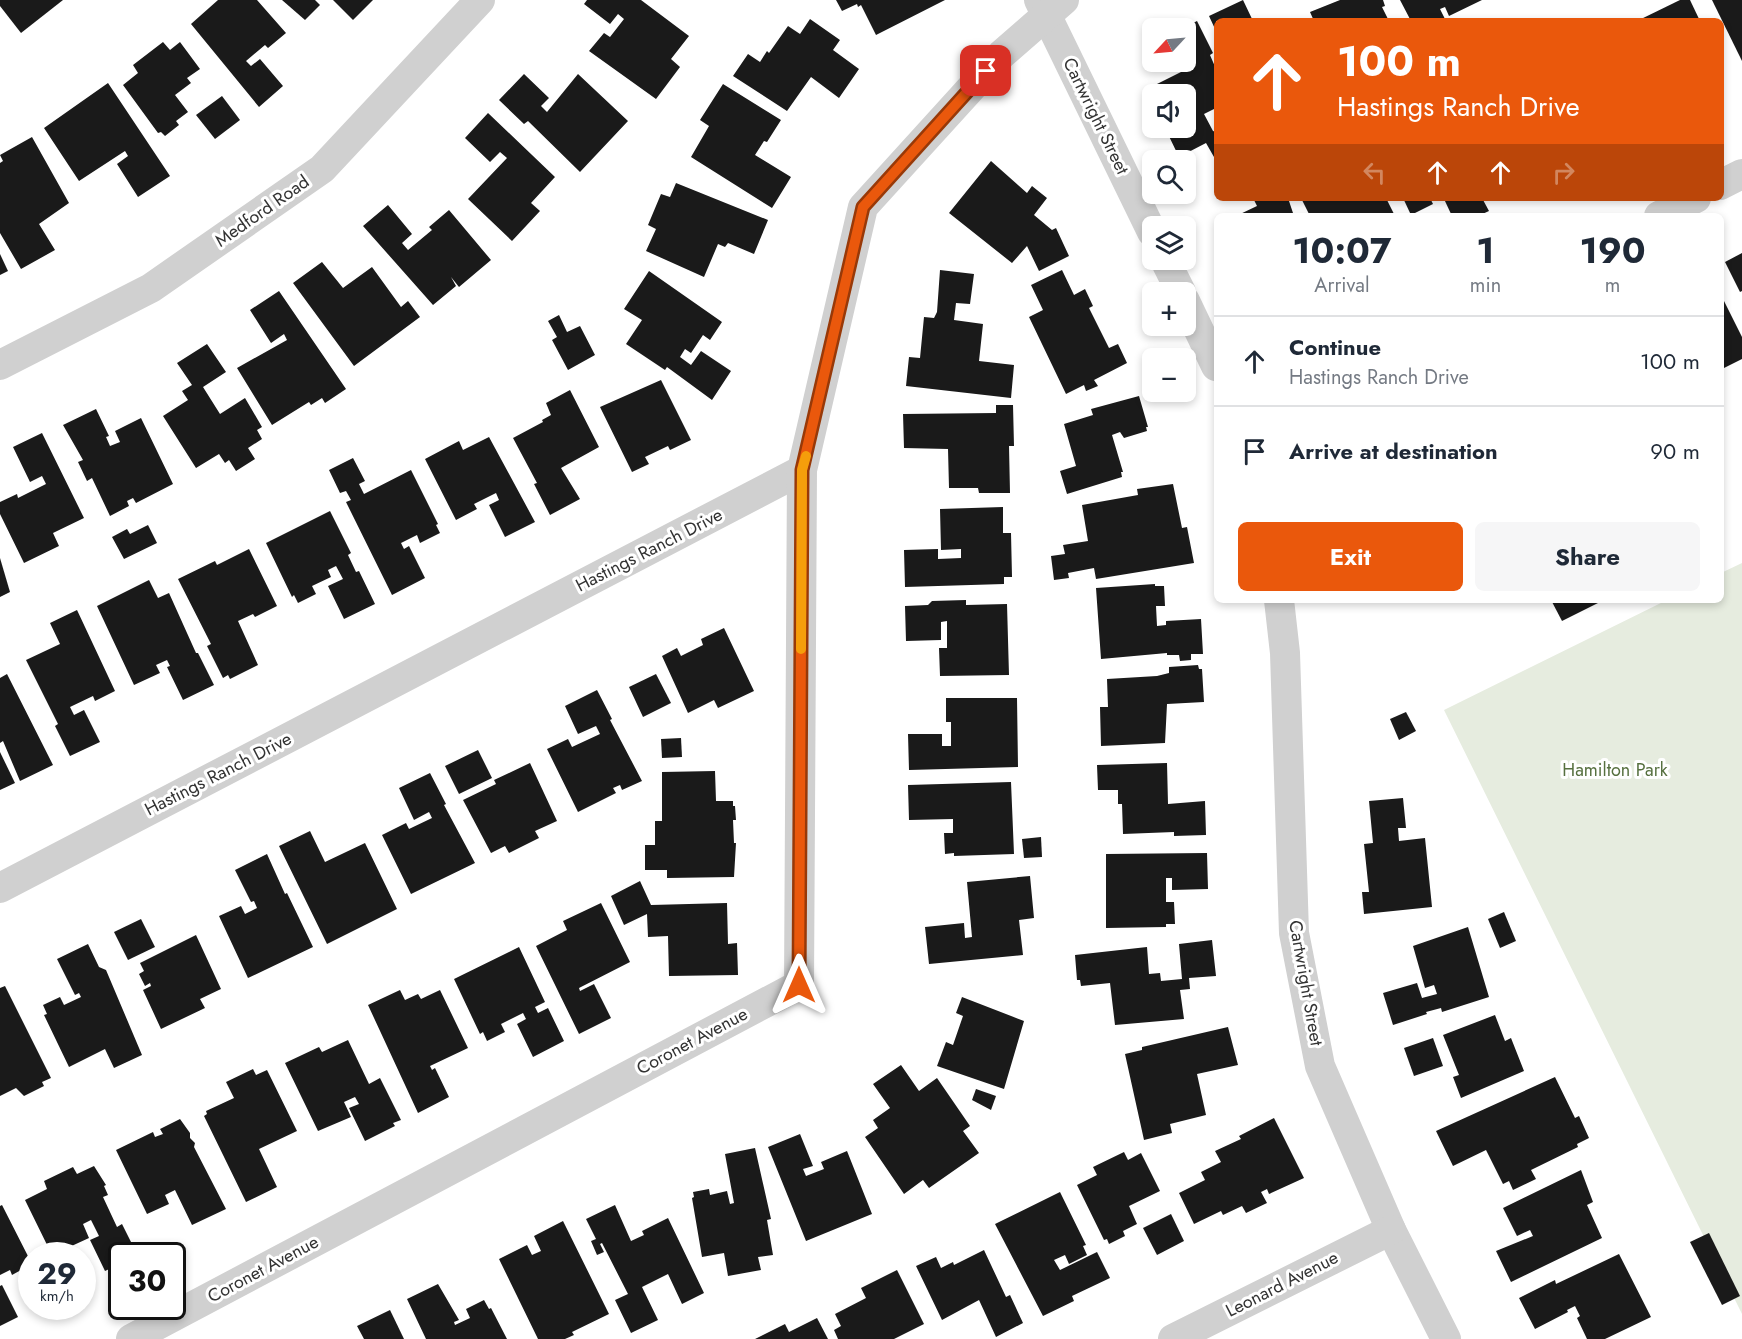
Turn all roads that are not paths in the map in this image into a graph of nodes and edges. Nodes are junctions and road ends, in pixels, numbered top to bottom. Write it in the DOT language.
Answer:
graph roads {
  1 [pos="480,0"];
  2 [pos="1050,4"];
  3 [pos="1742,174"];
  4 [pos="1724,183"];
  5 [pos="1690,201"];
  6 [pos="1665,213"];
  7 [pos="1145,216"];
  8 [pos="1196,324"];
  9 [pos="1214,362"];
  10 [pos="0,364"];
  11 [pos="802,470"];
  12 [pos="1279,603"];
  13 [pos="0,888"];
  14 [pos="1391,1230"];
  15 [pos="131,1339"];
  16 [pos="1173,1339"];
  17 [pos="1446,1339"];
  1 -- 10 [label="street, Medford Road"];
  2 -- 7 [label="street, Cartwright Street"];
  2 -- 11 [label="street"];
  3 -- 4 [label="street"];
  5 -- 6 [label="street"];
  8 -- 9 [label="street"];
  11 -- 13 [label="street, Hastings Ranch Drive"];
  11 -- 15 [label="street, Coronet Avenue"];
  12 -- 14 [label="street, Cartwright Street"];
  14 -- 16 [label="street, Leonard Avenue"];
  14 -- 17 [label="street, Cartwright Street"];
}
